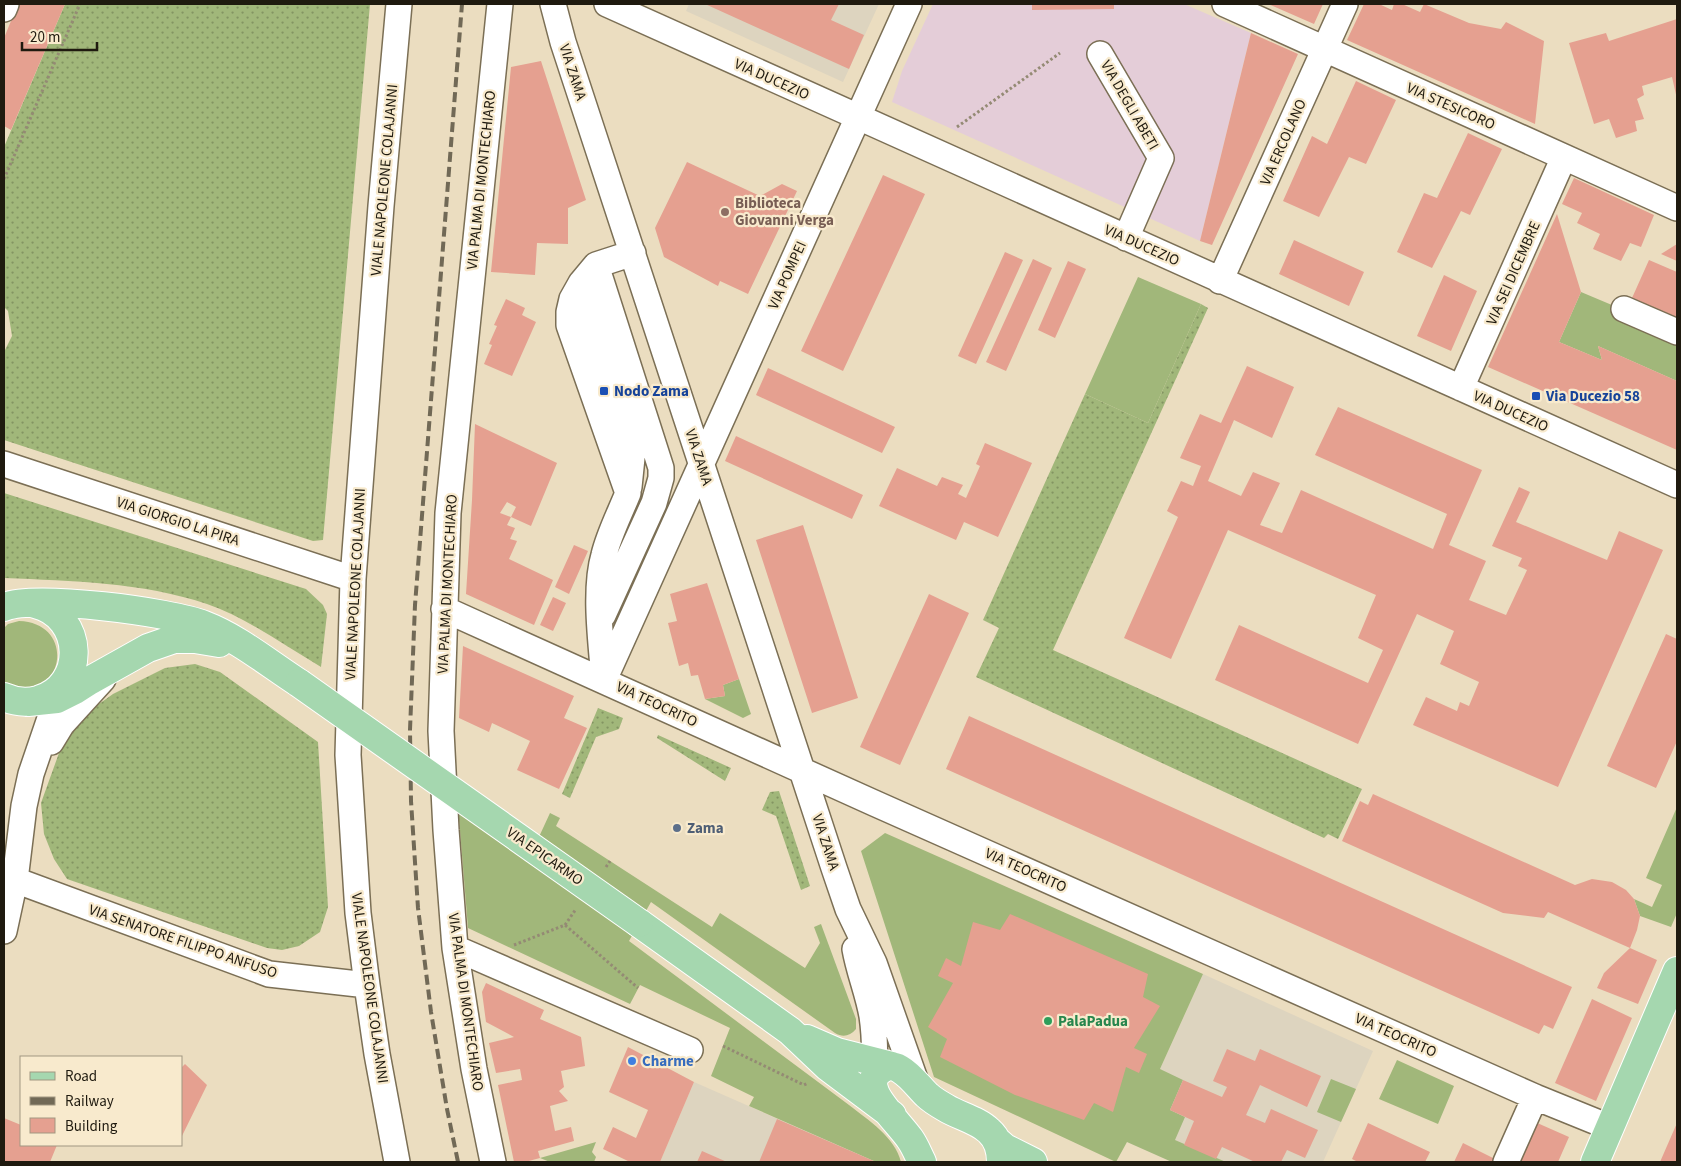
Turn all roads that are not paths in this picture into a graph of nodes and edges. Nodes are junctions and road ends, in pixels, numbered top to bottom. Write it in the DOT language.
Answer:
graph roads {
  1 [pos="6,4"];
  2 [pos="399,4"];
  3 [pos="500,4"];
  4 [pos="553,4"];
  5 [pos="607,4"];
  6 [pos="909,4"];
  7 [pos="1225,4"];
  8 [pos="1345,4"];
  9 [pos="4,9"];
  10 [pos="1325,48"];
  11 [pos="1100,54"];
  12 [pos="858,118"];
  13 [pos="1564,157"];
  14 [pos="1677,208"];
  15 [pos="1126,238"];
  16 [pos="633,252"];
  17 [pos="588,274"];
  18 [pos="1220,281"];
  19 [pos="1624,308"];
  20 [pos="1677,332"];
  21 [pos="1461,388"];
  22 [pos="4,464"];
  23 [pos="701,464"];
  24 [pos="1677,485"];
  25 [pos="353,579"];
  26 [pos="11,604"];
  27 [pos="444,609"];
  28 [pos="600,623"];
  29 [pos="116,666"];
  30 [pos="604,680"];
  31 [pos="299,683"];
  32 [pos="59,693"];
  33 [pos="16,700"];
  34 [pos="802,771"];
  35 [pos="31,774"];
  36 [pos="9,878"];
  37 [pos="848,909"];
  38 [pos="4,931"];
  39 [pos="455,948"];
  40 [pos="1677,970"];
  41 [pos="367,985"];
  42 [pos="874,1034"];
  43 [pos="690,1050"];
  44 [pos="833,1059"];
  45 [pos="880,1069"];
  46 [pos="917,1085"];
  47 [pos="1535,1097"];
  48 [pos="892,1115"];
  49 [pos="1609,1127"];
  50 [pos="999,1151"];
  51 [pos="397,1162"];
  52 [pos="494,1162"];
  53 [pos="922,1162"];
  54 [pos="1034,1162"];
  55 [pos="1506,1162"];
  56 [pos="1595,1162"];
  1 -- 9 [label="street"];
  2 -- 25 [label="street, VIALE NAPOLEONE COLAJANNI"];
  3 -- 27 [label="street, VIA PALMA DI MONTECHIARO"];
  4 -- 16 [label="street, VIA ZAMA"];
  5 -- 12 [label="street, VIA DUCEZIO"];
  6 -- 12 [label="street, VIA POMPEI"];
  7 -- 10 [label="street, VIA STESICORO"];
  8 -- 10 [label="street, VIA ERCOLANO"];
  10 -- 13 [label="street, VIA STESICORO"];
  10 -- 18 [label="street, VIA ERCOLANO"];
  11 -- 15 [label="street, VIA DEGLI ABETI"];
  12 -- 15 [label="street, VIA DUCEZIO"];
  12 -- 23 [label="street, VIA POMPEI"];
  13 -- 14 [label="street, VIA STESICORO"];
  13 -- 21 [label="street, VIA SEI DICEMBRE"];
  15 -- 18 [label="street, VIA DUCEZIO"];
  16 -- 17 [label="street"];
  16 -- 23 [label="street, VIA ZAMA"];
  17 -- 28 [label="street"];
  17 -- 28 [label="street"];
  18 -- 21 [label="street, VIA DUCEZIO"];
  19 -- 20 [label="street"];
  21 -- 24 [label="street, VIA DUCEZIO"];
  22 -- 25 [label="street, VIA GIORGIO LA PIRA"];
  23 -- 30 [label="street, VIA POMPEI"];
  23 -- 34 [label="street, VIA ZAMA"];
  25 -- 41 [label="street, VIALE NAPOLEONE COLAJANNI"];
  26 -- 31 [label="main road"];
  26 -- 32 [label="main road"];
  27 -- 30 [label="street, VIA TEOCRITO"];
  27 -- 39 [label="street, VIA PALMA DI MONTECHIARO"];
  28 -- 30 [label="street"];
  29 -- 31 [label="main road"];
  29 -- 32 [label="main road"];
  29 -- 35 [label="street"];
  30 -- 34 [label="street, VIA TEOCRITO"];
  31 -- 44 [label="main road, VIA EPICARMO, bridge"];
  32 -- 33 [label="main road"];
  32 -- 35 [label="street"];
  34 -- 37 [label="street, VIA ZAMA"];
  34 -- 47 [label="street, VIA TEOCRITO"];
  35 -- 36 [label="street"];
  36 -- 38 [label="street"];
  36 -- 41 [label="street, VIA SENATORE FILIPPO ANFUSO"];
  37 -- 42 [label="street"];
  37 -- 46 [label="street"];
  39 -- 43 [label="street"];
  39 -- 52 [label="street, VIA PALMA DI MONTECHIARO"];
  40 -- 49 [label="main road"];
  41 -- 51 [label="street, VIALE NAPOLEONE COLAJANNI"];
  42 -- 44 [label="street"];
  42 -- 45 [label="street"];
  44 -- 45 [label="main road"];
  44 -- 48 [label="main road, VIA EPICARMO"];
  45 -- 46 [label="main road"];
  45 -- 48 [label="main road"];
  46 -- 50 [label="main road"];
  47 -- 49 [label="street, VIA TEOCRITO"];
  47 -- 55 [label="street"];
  48 -- 53 [label="main road"];
  49 -- 56 [label="main road"];
  50 -- 54 [label="main road"];
}
